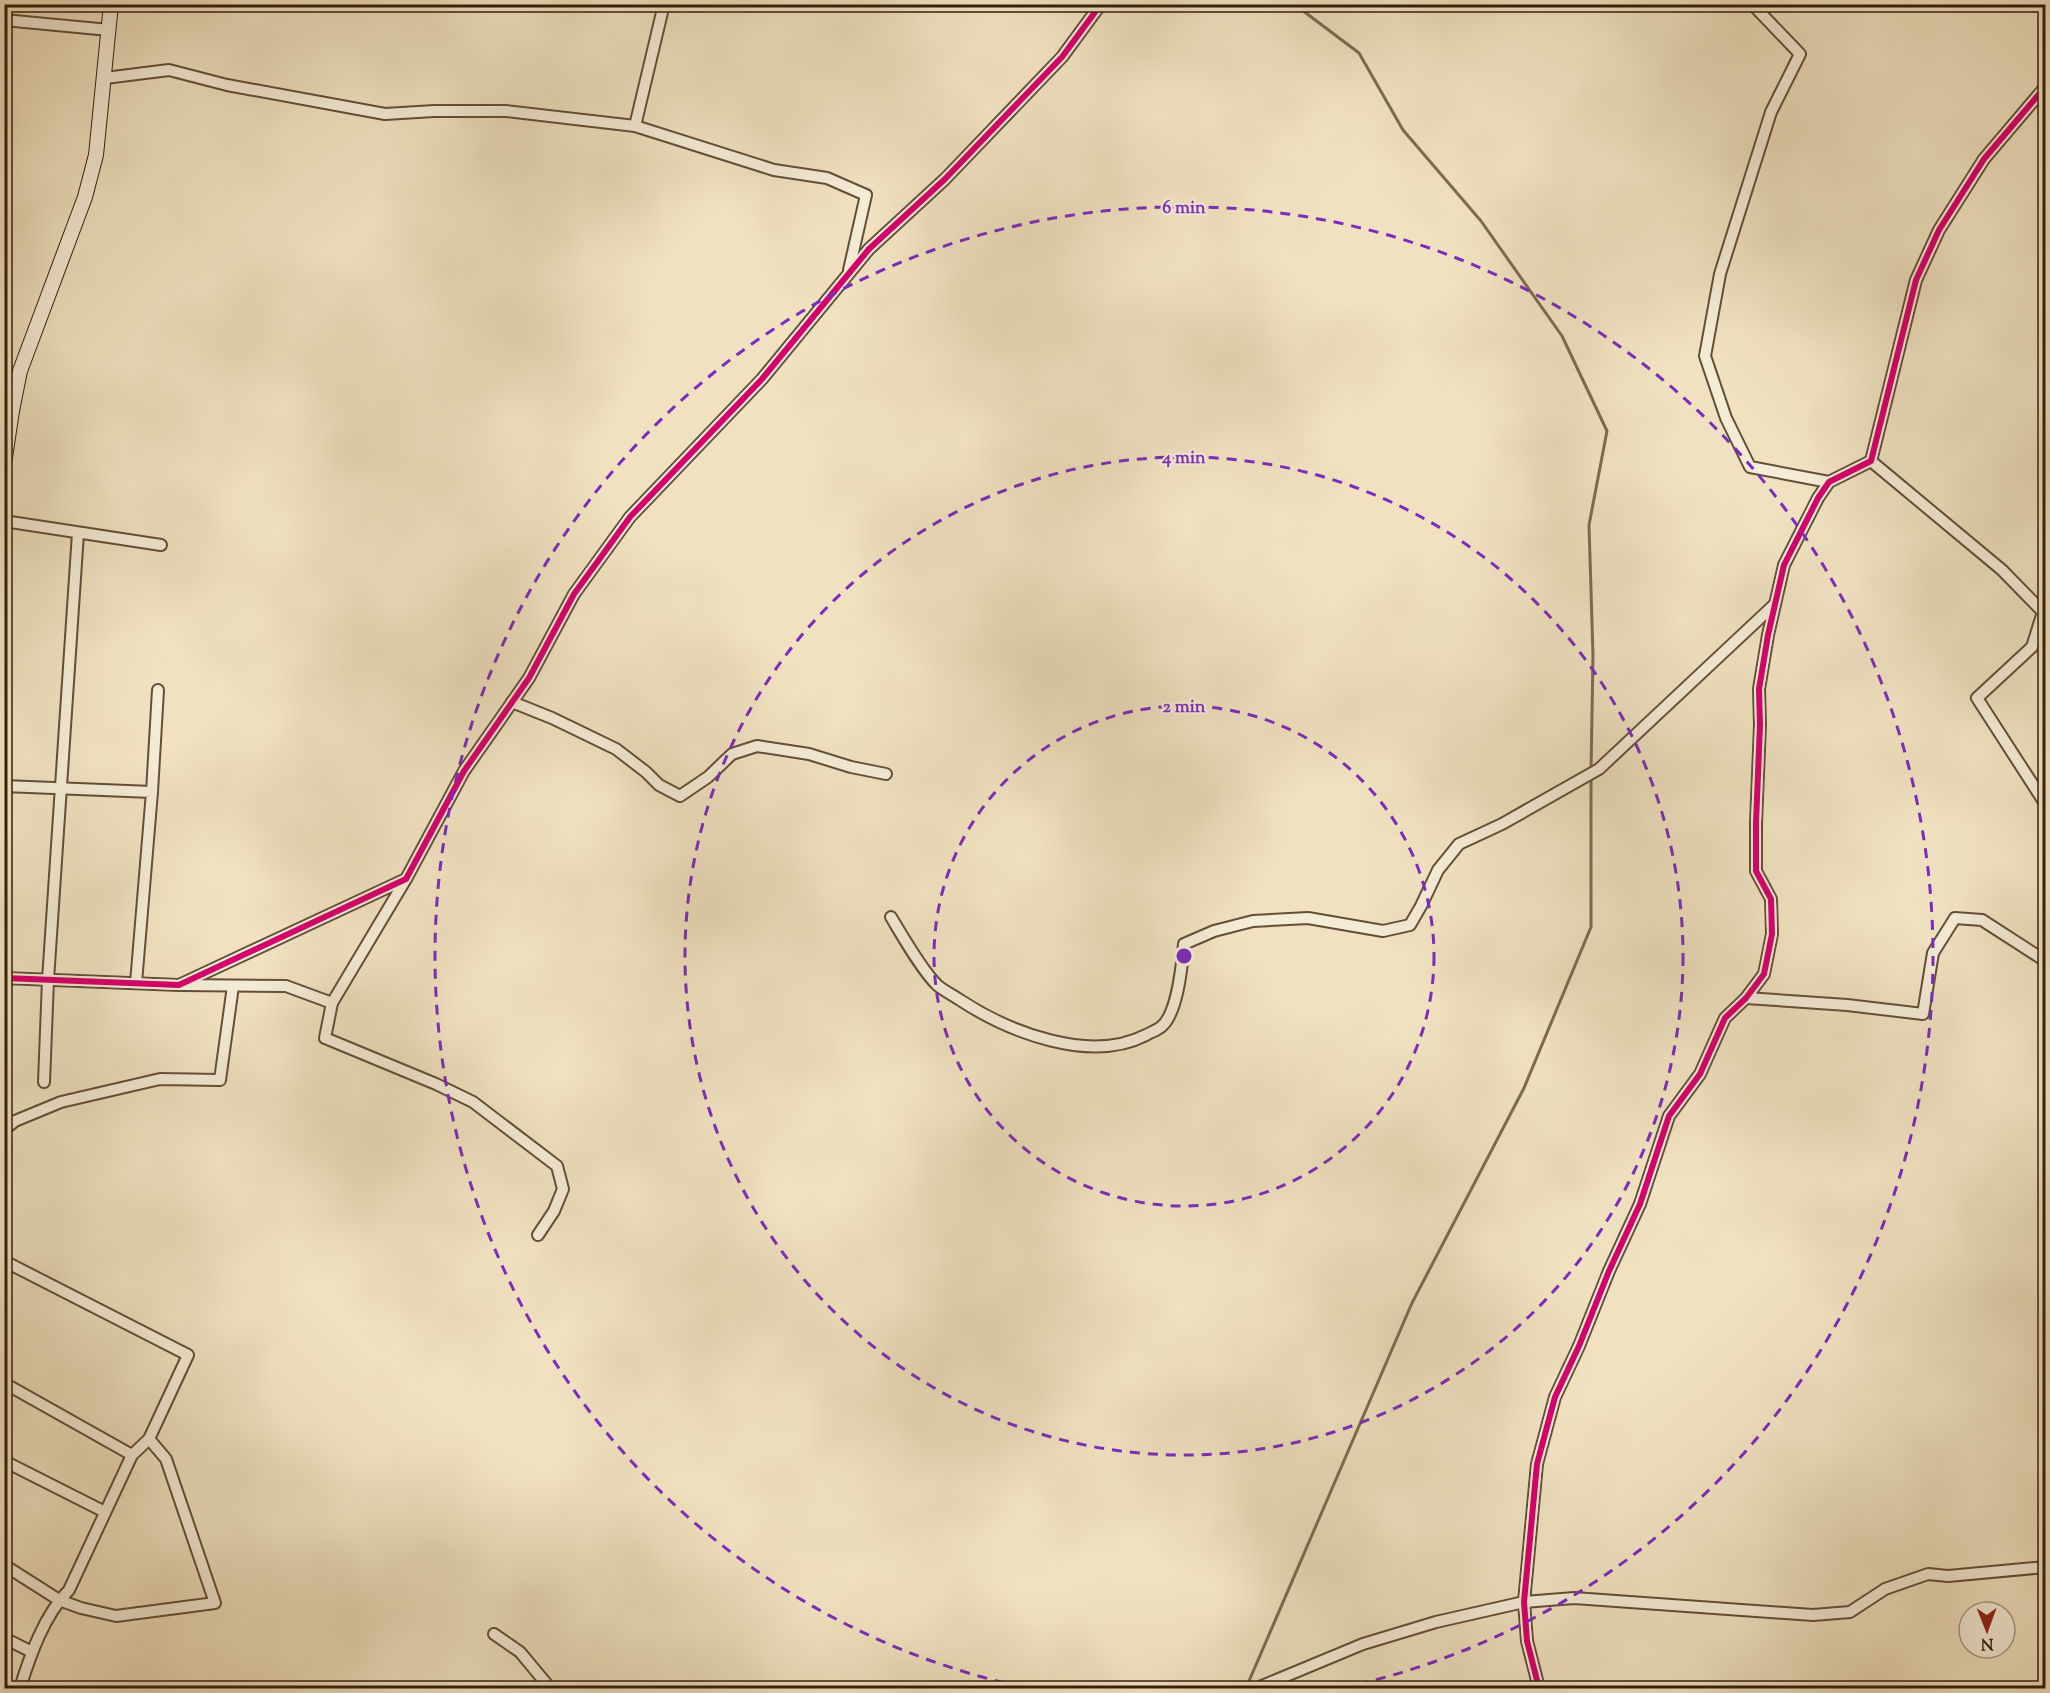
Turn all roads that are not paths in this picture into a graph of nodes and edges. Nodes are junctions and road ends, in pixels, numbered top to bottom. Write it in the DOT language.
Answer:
graph roads {
  1 [pos="111,4"];
  2 [pos="664,4"];
  3 [pos="1101,4"];
  4 [pos="1752,4"];
  5 [pos="4,20"];
  6 [pos="109,30"];
  7 [pos="105,78"];
  8 [pos="2046,86"];
  9 [pos="635,126"];
  10 [pos="849,274"];
  11 [pos="1871,461"];
  12 [pos="4,464"];
  13 [pos="1829,482"];
  14 [pos="4,521"];
  15 [pos="78,533"];
  16 [pos="161,545"];
  17 [pos="1775,604"];
  18 [pos="2044,611"];
  19 [pos="159,690"];
  20 [pos="512,702"];
  21 [pos="886,774"];
  22 [pos="4,786"];
  23 [pos="60,788"];
  24 [pos="152,792"];
  25 [pos="2046,805"];
  26 [pos="406,879"];
  27 [pos="891,917"];
  28 [pos="2044,960"];
  29 [pos="4,978"];
  30 [pos="48,980"];
  31 [pos="136,983"];
  32 [pos="179,985"];
  33 [pos="233,986"];
  34 [pos="1746,998"];
  35 [pos="332,1003"];
  36 [pos="44,1082"];
  37 [pos="4,1130"];
  38 [pos="538,1235"];
  39 [pos="7,1262"];
  40 [pos="4,1274"];
  41 [pos="4,1383"];
  42 [pos="149,1439"];
  43 [pos="132,1455"];
  44 [pos="4,1461"];
  45 [pos="105,1512"];
  46 [pos="4,1565"];
  47 [pos="2046,1567"];
  48 [pos="59,1600"];
  49 [pos="1524,1602"];
  50 [pos="494,1634"];
  51 [pos="4,1638"];
  52 [pos="32,1652"];
  53 [pos="20,1689"];
  54 [pos="550,1689"];
  55 [pos="1257,1689"];
  56 [pos="1539,1689"];
  1 -- 6 [label="main road"];
  2 -- 9 [label="street"];
  3 -- 10 [label="street"];
  4 -- 13 [label="street"];
  5 -- 6 [label="street"];
  6 -- 7 [label="main road"];
  7 -- 9 [label="street"];
  7 -- 12 [label="main road"];
  8 -- 11 [label="street"];
  9 -- 10 [label="street"];
  10 -- 20 [label="street"];
  11 -- 13 [label="street"];
  11 -- 18 [label="street"];
  13 -- 17 [label="street"];
  14 -- 15 [label="street"];
  15 -- 16 [label="street"];
  15 -- 23 [label="street"];
  17 -- 27 [label="street"];
  17 -- 34 [label="street"];
  18 -- 25 [label="street"];
  19 -- 24 [label="street"];
  20 -- 21 [label="street"];
  20 -- 26 [label="street"];
  22 -- 23 [label="street"];
  23 -- 24 [label="street"];
  23 -- 30 [label="street"];
  24 -- 31 [label="street"];
  26 -- 32 [label="street"];
  26 -- 35 [label="street"];
  28 -- 34 [label="street"];
  29 -- 30 [label="street"];
  30 -- 31 [label="street"];
  30 -- 36 [label="street"];
  31 -- 32 [label="street"];
  32 -- 33 [label="street"];
  33 -- 35 [label="street"];
  33 -- 37 [label="street"];
  34 -- 49 [label="street"];
  35 -- 38 [label="street"];
  39 -- 40 [label="street"];
  39 -- 42 [label="street"];
  41 -- 43 [label="street"];
  42 -- 43 [label="street"];
  42 -- 48 [label="street"];
  43 -- 45 [label="street"];
  44 -- 45 [label="street"];
  45 -- 48 [label="street"];
  46 -- 48 [label="street"];
  47 -- 49 [label="street"];
  48 -- 52 [label="street"];
  49 -- 55 [label="street"];
  49 -- 56 [label="street"];
  50 -- 54 [label="street"];
  51 -- 52 [label="street"];
  52 -- 53 [label="street"];
}
